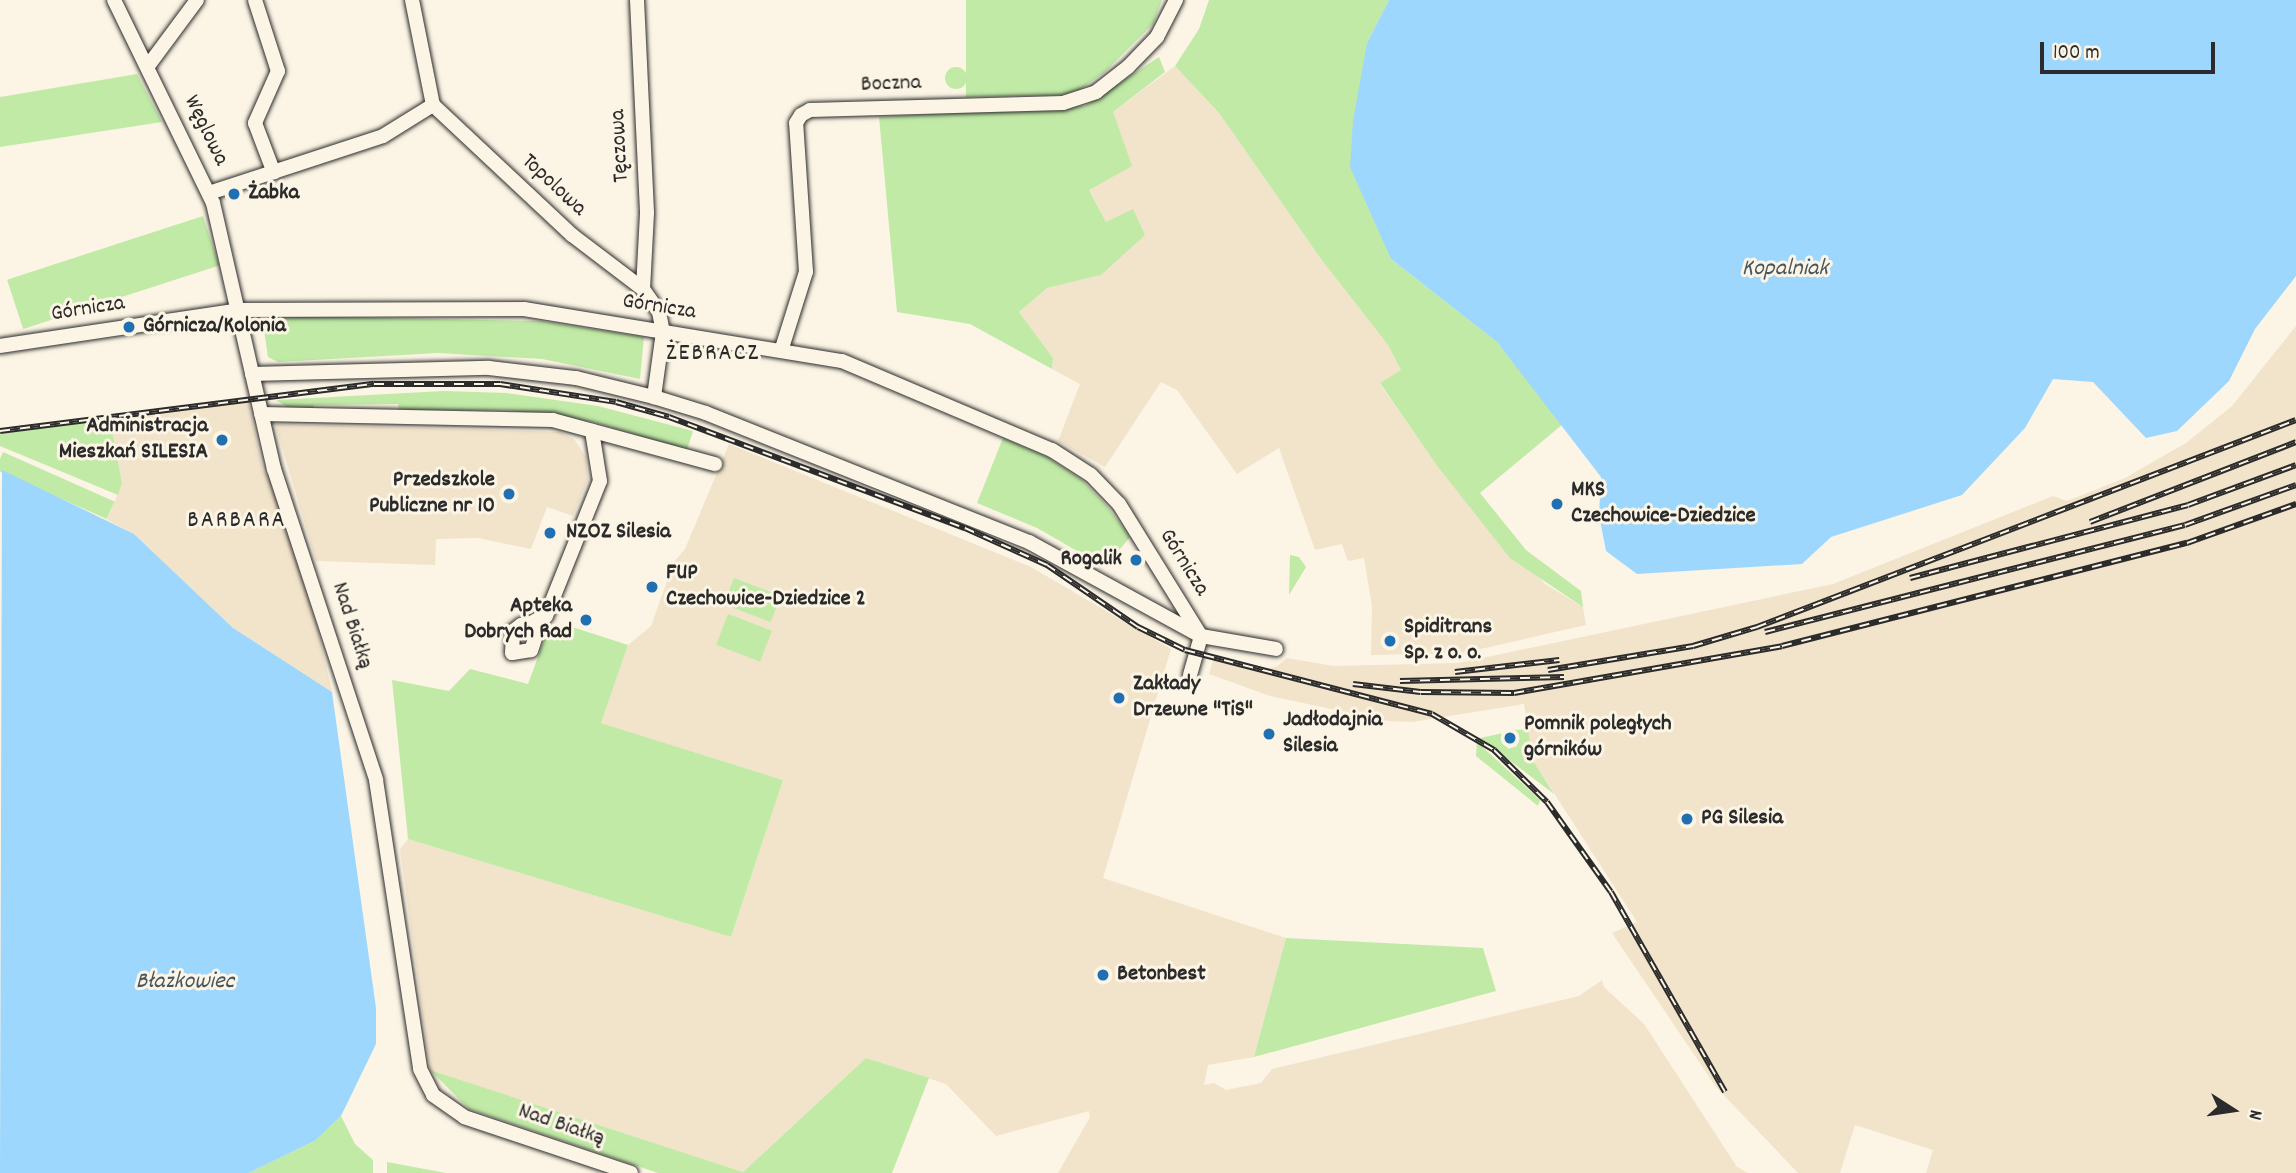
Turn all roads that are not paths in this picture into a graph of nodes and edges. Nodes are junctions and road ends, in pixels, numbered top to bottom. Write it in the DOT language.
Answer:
graph roads {
  1 [pos="114,0"];
  2 [pos="197,0"];
  3 [pos="255,0"];
  4 [pos="412,0"];
  5 [pos="637,0"];
  6 [pos="1176,0"];
  7 [pos="148,66"];
  8 [pos="433,105"];
  9 [pos="274,173"];
  10 [pos="209,193"];
  11 [pos="643,289"];
  12 [pos="240,310"];
  13 [pos="663,332"];
  14 [pos="0,346"];
  15 [pos="782,348"];
  16 [pos="252,374"];
  17 [pos="654,397"];
  18 [pos="261,414"];
  19 [pos="592,431"];
  20 [pos="715,464"];
  21 [pos="542,617"];
  22 [pos="1201,636"];
  23 [pos="1276,649"];
  24 [pos="1190,675"];
  25 [pos="631,1173"];
  1 -- 7 [label="street, Węglowa"];
  2 -- 7 [label="street"];
  3 -- 9 [label="street"];
  4 -- 8 [label="street"];
  5 -- 11 [label="street, Tęczowa"];
  6 -- 15 [label="street, Boczna"];
  7 -- 10 [label="street, Węglowa"];
  8 -- 9 [label="street"];
  8 -- 11 [label="street, Topolowa"];
  9 -- 10 [label="street"];
  10 -- 12 [label="street, Węglowa"];
  11 -- 13 [label="street, Topolowa"];
  12 -- 13 [label="street, Górnicza"];
  12 -- 14 [label="street, Górnicza"];
  12 -- 16 [label="street, Węglowa"];
  13 -- 15 [label="street, Górnicza"];
  13 -- 17 [label="street, Topolowa"];
  15 -- 22 [label="street, Górnicza"];
  16 -- 17 [label="street, Górnicza"];
  16 -- 18 [label="street, Węglowa"];
  17 -- 22 [label="street, Górnicza"];
  18 -- 19 [label="street"];
  18 -- 25 [label="street, Nad Białką"];
  19 -- 20 [label="street"];
  19 -- 21 [label="street"];
  22 -- 23 [label="street, Górnicza"];
  22 -- 24 [label="street"];
}
